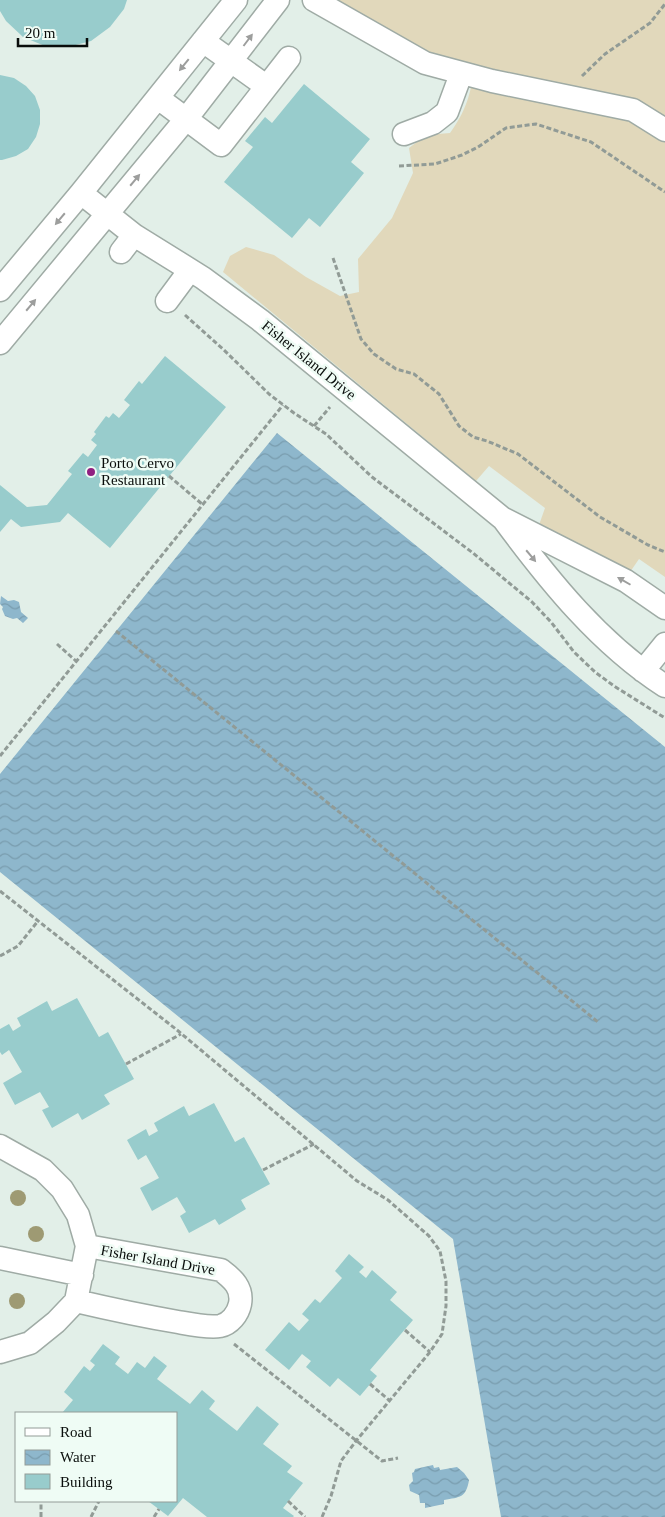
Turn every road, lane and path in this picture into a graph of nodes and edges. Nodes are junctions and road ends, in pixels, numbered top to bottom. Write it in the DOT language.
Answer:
graph roads {
  1 [pos="236,0"];
  2 [pos="278,0"];
  3 [pos="314,0"];
  4 [pos="665,4"];
  5 [pos="203,41"];
  6 [pos="289,58"];
  7 [pos="232,61"];
  8 [pos="461,74"];
  9 [pos="266,86"];
  10 [pos="571,96"];
  11 [pos="158,98"];
  12 [pos="186,119"];
  13 [pos="665,130"];
  14 [pos="404,134"];
  15 [pos="399,166"];
  16 [pos="665,192"];
  17 [pos="81,193"];
  18 [pos="107,214"];
  19 [pos="333,258"];
  20 [pos="190,270"];
  21 [pos="0,290"];
  22 [pos="173,305"];
  23 [pos="0,343"];
  24 [pos="283,405"];
  25 [pos="331,405"];
  26 [pos="314,426"];
  27 [pos="169,476"];
  28 [pos="202,504"];
  29 [pos="502,518"];
  30 [pos="665,552"];
  31 [pos="577,556"];
  32 [pos="555,584"];
  33 [pos="665,608"];
  34 [pos="116,631"];
  35 [pos="57,644"];
  36 [pos="665,644"];
  37 [pos="76,661"];
  38 [pos="643,671"];
  39 [pos="665,686"];
  40 [pos="665,718"];
  41 [pos="0,756"];
  42 [pos="0,891"];
  43 [pos="38,921"];
  44 [pos="0,956"];
  45 [pos="598,1022"];
  46 [pos="181,1034"];
  47 [pos="126,1064"];
  48 [pos="314,1144"];
  49 [pos="0,1146"];
  50 [pos="263,1170"];
  51 [pos="87,1246"];
  52 [pos="0,1258"];
  53 [pos="82,1275"];
  54 [pos="76,1301"];
  55 [pos="220,1326"];
  56 [pos="405,1330"];
  57 [pos="0,1352"];
  58 [pos="430,1352"];
  59 [pos="370,1384"];
  60 [pos="390,1401"];
  61 [pos="356,1440"];
  62 [pos="398,1458"];
  63 [pos="288,1501"];
  64 [pos="41,1502"];
  65 [pos="98,1502"];
  66 [pos="159,1509"];
  67 [pos="41,1517"];
  68 [pos="91,1517"];
  69 [pos="154,1517"];
  70 [pos="305,1517"];
  71 [pos="322,1517"];
  1 -- 5 [label="street"];
  7 -- 2 [label="street, one-way"];
  3 -- 8 [label="street"];
  4 -- 10 [label="path"];
  5 -- 7 [label="street"];
  5 -- 11 [label="street, one-way"];
  6 -- 9 [label="street"];
  7 -- 9 [label="street"];
  7 -- 12 [label="street"];
  8 -- 10 [label="street"];
  8 -- 14 [label="street"];
  9 -- 12 [label="street"];
  10 -- 13 [label="street"];
  11 -- 12 [label="street"];
  11 -- 17 [label="street"];
  18 -- 12 [label="street, one-way"];
  15 -- 16 [label="path"];
  17 -- 18 [label="street, Fisher Island Drive"];
  17 -- 21 [label="street, one-way"];
  18 -- 20 [label="street, Fisher Island Drive"];
  23 -- 18 [label="street, one-way"];
  19 -- 30 [label="path"];
  20 -- 22 [label="street"];
  20 -- 29 [label="street, Fisher Island Drive"];
  22 -- 24 [label="path"];
  24 -- 26 [label="path"];
  24 -- 28 [label="path"];
  25 -- 26 [label="path"];
  26 -- 40 [label="path"];
  27 -- 28 [label="path"];
  28 -- 37 [label="path"];
  29 -- 31 [label="street, Fisher Island Drive"];
  29 -- 32 [label="street, Fisher Island Drive, one-way"];
  31 -- 32 [label="street"];
  33 -- 31 [label="street, Fisher Island Drive, one-way"];
  32 -- 38 [label="street, Fisher Island Drive"];
  34 -- 45 [label="path"];
  35 -- 37 [label="path"];
  36 -- 38 [label="street"];
  37 -- 41 [label="path"];
  38 -- 39 [label="street, Fisher Island Drive"];
  42 -- 43 [label="path"];
  43 -- 44 [label="path"];
  43 -- 46 [label="path"];
  46 -- 47 [label="path"];
  46 -- 48 [label="path"];
  48 -- 50 [label="path"];
  48 -- 58 [label="path"];
  49 -- 51 [label="street, Fisher Island Drive"];
  51 -- 53 [label="street, Fisher Island Drive"];
  51 -- 55 [label="street, Fisher Island Drive"];
  52 -- 53 [label="street"];
  53 -- 54 [label="street, Fisher Island Drive"];
  54 -- 55 [label="street"];
  54 -- 57 [label="street"];
  55 -- 61 [label="path"];
  56 -- 58 [label="path"];
  58 -- 60 [label="path"];
  59 -- 60 [label="path"];
  60 -- 61 [label="path"];
  61 -- 62 [label="path"];
  61 -- 71 [label="path"];
  63 -- 70 [label="path"];
  64 -- 67 [label="path"];
  65 -- 68 [label="path"];
  66 -- 69 [label="path"];
}
